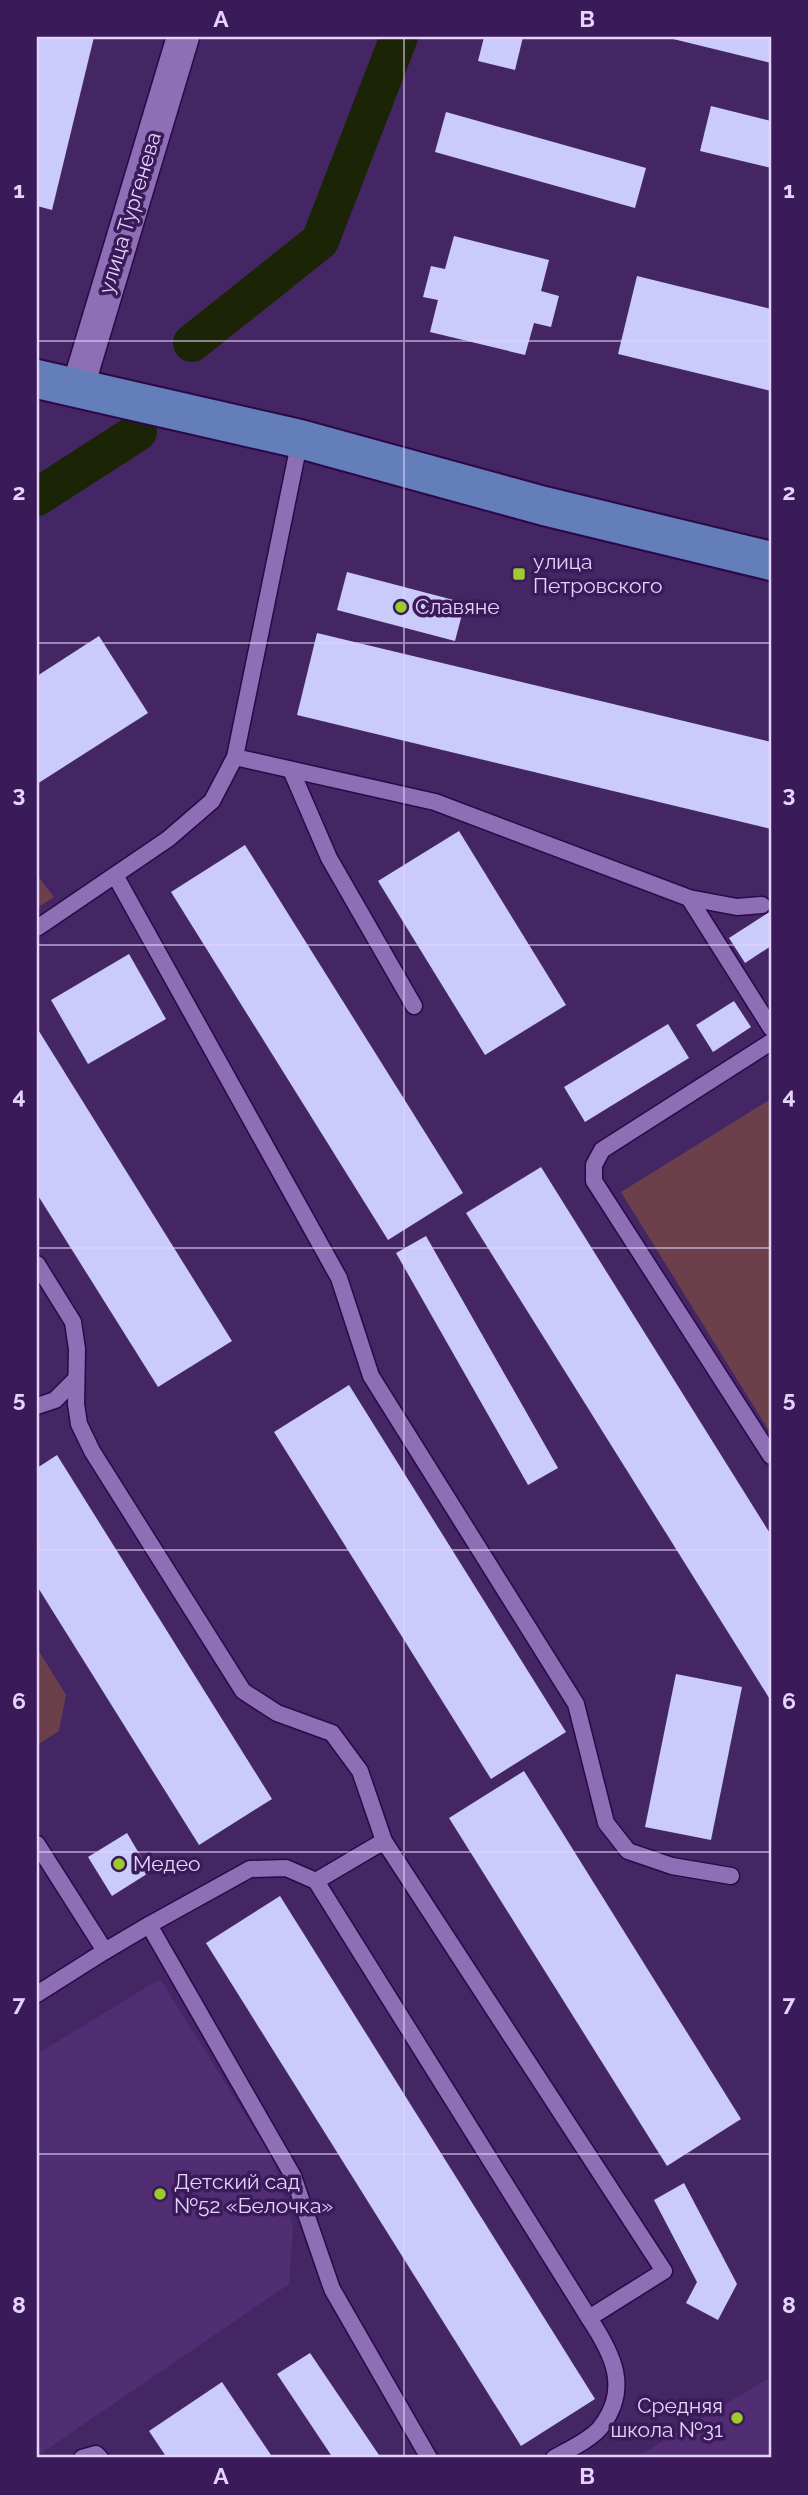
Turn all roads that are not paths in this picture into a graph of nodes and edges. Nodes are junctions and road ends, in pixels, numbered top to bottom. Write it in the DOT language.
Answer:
graph roads {
  1 [pos="183,37"];
  2 [pos="37,379"];
  3 [pos="77,390"];
  4 [pos="300,439"];
  5 [pos="771,561"];
  6 [pos="235,757"];
  7 [pos="290,770"];
  8 [pos="116,877"];
  9 [pos="689,898"];
  10 [pos="762,905"];
  11 [pos="37,928"];
  12 [pos="414,1006"];
  13 [pos="771,1028"];
  14 [pos="771,1042"];
  15 [pos="37,1264"];
  16 [pos="76,1379"];
  17 [pos="37,1406"];
  18 [pos="771,1456"];
  19 [pos="384,1841"];
  20 [pos="37,1844"];
  21 [pos="731,1876"];
  22 [pos="316,1881"];
  23 [pos="149,1924"];
  24 [pos="106,1951"];
  25 [pos="37,1994"];
  26 [pos="589,2318"];
  27 [pos="82,2458"];
  28 [pos="100,2458"];
  29 [pos="429,2458"];
  30 [pos="554,2458"];
  1 -- 3 [label="street, улица Тургенева"];
  2 -- 3 [label="main road"];
  3 -- 4 [label="main road"];
  4 -- 5 [label="main road"];
  4 -- 6 [label="lane"];
  6 -- 7 [label="lane"];
  6 -- 8 [label="lane"];
  7 -- 9 [label="lane"];
  7 -- 12 [label="lane"];
  8 -- 11 [label="lane"];
  8 -- 21 [label="lane"];
  9 -- 10 [label="lane"];
  9 -- 13 [label="lane"];
  14 -- 18 [label="lane"];
  15 -- 16 [label="lane"];
  16 -- 17 [label="lane"];
  16 -- 19 [label="lane"];
  19 -- 22 [label="lane"];
  19 -- 26 [label="lane"];
  20 -- 24 [label="lane"];
  22 -- 23 [label="lane"];
  22 -- 26 [label="lane"];
  23 -- 24 [label="lane"];
  23 -- 29 [label="lane"];
  24 -- 25 [label="lane"];
  26 -- 30 [label="lane"];
  27 -- 28 [label="lane"];
}
